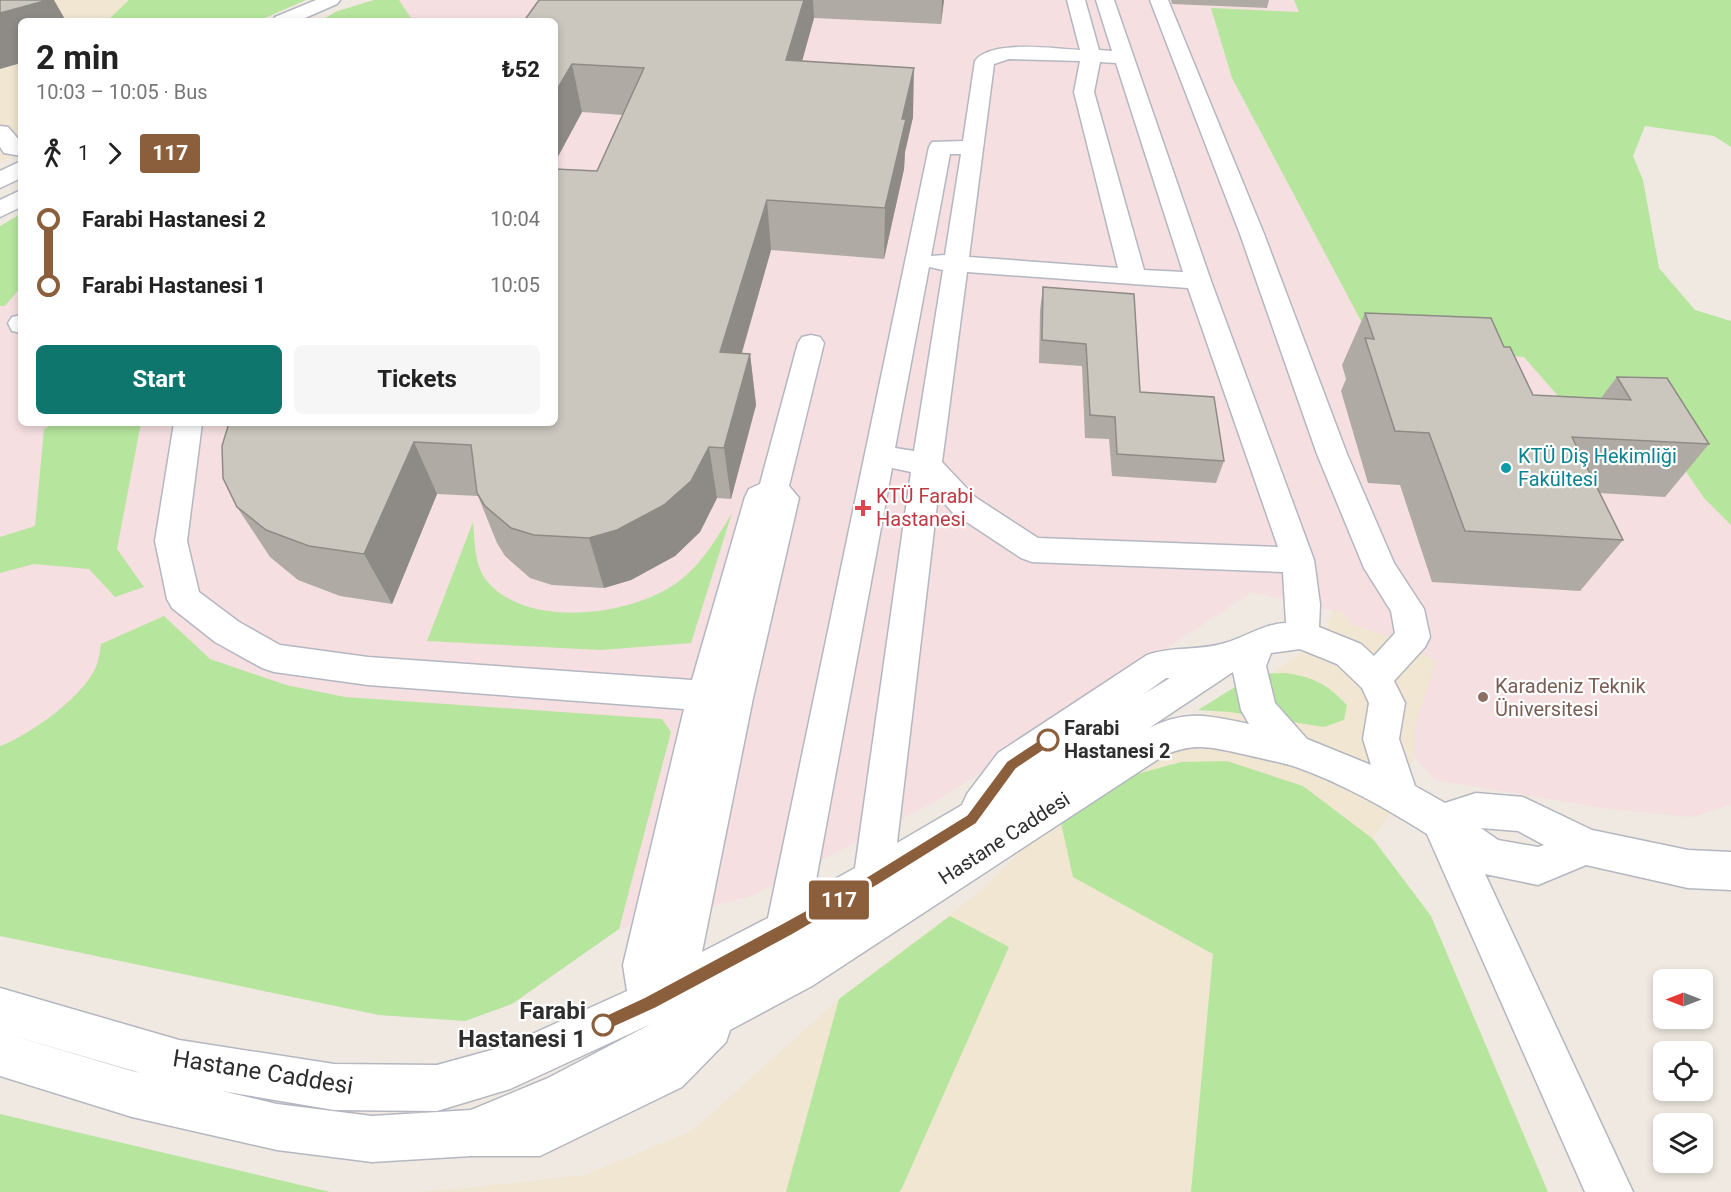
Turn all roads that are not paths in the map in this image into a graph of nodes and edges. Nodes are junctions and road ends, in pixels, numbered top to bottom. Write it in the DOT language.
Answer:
graph roads {
  1 [pos="332,0"];
  2 [pos="353,0"];
  3 [pos="1076,0"];
  4 [pos="1105,0"];
  5 [pos="1159,0"];
  6 [pos="289,18"];
  7 [pos="312,18"];
  8 [pos="1091,56"];
  9 [pos="1124,57"];
  10 [pos="0,132"];
  11 [pos="972,148"];
  12 [pos="18,149"];
  13 [pos="18,170"];
  14 [pos="0,181"];
  15 [pos="18,199"];
  16 [pos="0,210"];
  17 [pos="920,261"];
  18 [pos="957,263"];
  19 [pos="1133,276"];
  20 [pos="1198,281"];
  21 [pos="811,343"];
  22 [pos="188,426"];
  23 [pos="881,456"];
  24 [pos="927,464"];
  25 [pos="773,490"];
  26 [pos="1298,560"];
  27 [pos="1302,635"];
  28 [pos="1258,644"];
  29 [pos="1376,678"];
  30 [pos="705,696"];
  31 [pos="1381,739"];
  32 [pos="1294,750"];
  33 [pos="1330,762"];
  34 [pos="1400,797"];
  35 [pos="1442,822"];
  36 [pos="1731,871"];
  37 [pos="873,880"];
  38 [pos="786,930"];
  39 [pos="651,1002"];
  40 [pos="0,1010"];
  41 [pos="0,1054"];
  42 [pos="1609,1192"];
  1 -- 6 [label="street"];
  2 -- 7 [label="street"];
  3 -- 8 [label="street"];
  4 -- 9 [label="street"];
  5 -- 29 [label="street"];
  8 -- 9 [label="street"];
  8 -- 11 [label="street"];
  8 -- 19 [label="street"];
  9 -- 20 [label="street"];
  10 -- 12 [label="street"];
  11 -- 17 [label="street"];
  11 -- 18 [label="street"];
  13 -- 14 [label="street"];
  15 -- 16 [label="street"];
  17 -- 18 [label="street"];
  17 -- 23 [label="street"];
  18 -- 19 [label="street"];
  18 -- 24 [label="street"];
  19 -- 20 [label="street"];
  20 -- 26 [label="street"];
  21 -- 25 [label="street"];
  22 -- 30 [label="street"];
  23 -- 24 [label="street"];
  23 -- 38 [label="street"];
  24 -- 26 [label="street"];
  24 -- 37 [label="street"];
  25 -- 30 [label="street"];
  25 -- 39 [label="street"];
  26 -- 27 [label="street"];
  27 -- 28 [label="street, Hastane Caddesi"];
  27 -- 29 [label="street, Hastane Caddesi"];
  28 -- 32 [label="street, Hastane Caddesi"];
  28 -- 37 [label="street, Hastane Caddesi"];
  29 -- 31 [label="street, Hastane Caddesi"];
  30 -- 39 [label="street"];
  31 -- 33 [label="street, Hastane Caddesi"];
  31 -- 34 [label="street, Hastane Caddesi"];
  32 -- 33 [label="street, Hastane Caddesi"];
  32 -- 41 [label="street, Hastane Caddesi"];
  33 -- 34 [label="street, Hastane Caddesi"];
  34 -- 35 [label="street, Hastane Caddesi"];
  35 -- 36 [label="street, Hastane Caddesi"];
  35 -- 42 [label="street"];
  37 -- 38 [label="street, Hastane Caddesi"];
  38 -- 39 [label="street, Hastane Caddesi"];
  39 -- 40 [label="street, Hastane Caddesi"];
}
